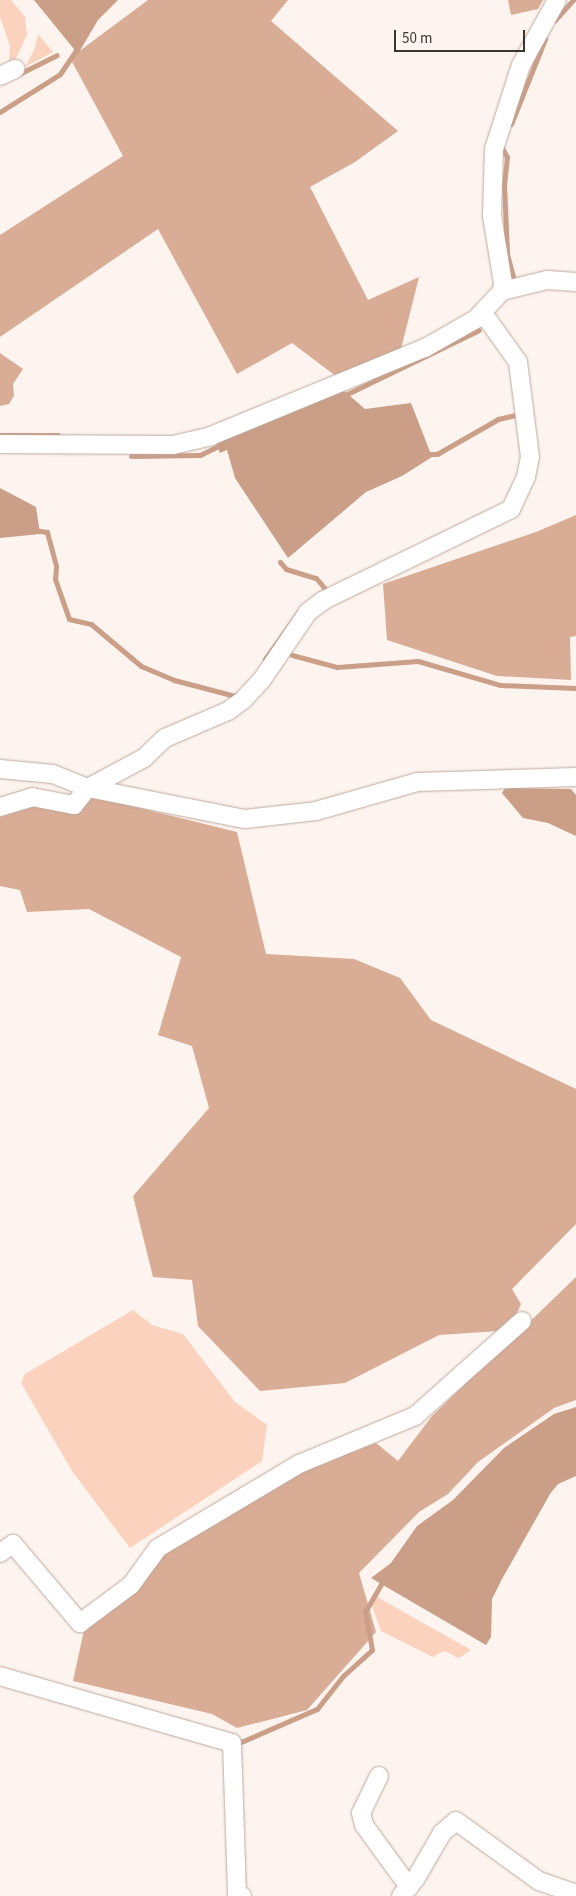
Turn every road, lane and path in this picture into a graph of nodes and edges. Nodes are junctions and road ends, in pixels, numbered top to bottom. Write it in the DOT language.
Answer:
graph roads {
  1 [pos="557,0"];
  2 [pos="576,282"];
  3 [pos="502,291"];
  4 [pos="483,313"];
  5 [pos="0,444"];
  6 [pos="0,769"];
  7 [pos="576,777"];
  8 [pos="88,788"];
  9 [pos="0,807"];
  10 [pos="522,1321"];
  11 [pos="0,1552"];
  12 [pos="0,1676"];
  13 [pos="379,1776"];
  14 [pos="405,1892"];
  15 [pos="576,1894"];
  16 [pos="242,1896"];
  1 -- 3 [label="street"];
  2 -- 3 [label="street"];
  3 -- 4 [label="street"];
  4 -- 5 [label="street"];
  4 -- 8 [label="street"];
  6 -- 8 [label="street"];
  7 -- 8 [label="street"];
  8 -- 9 [label="street"];
  10 -- 11 [label="street"];
  12 -- 16 [label="street"];
  13 -- 14 [label="street"];
  14 -- 15 [label="street"];
}
